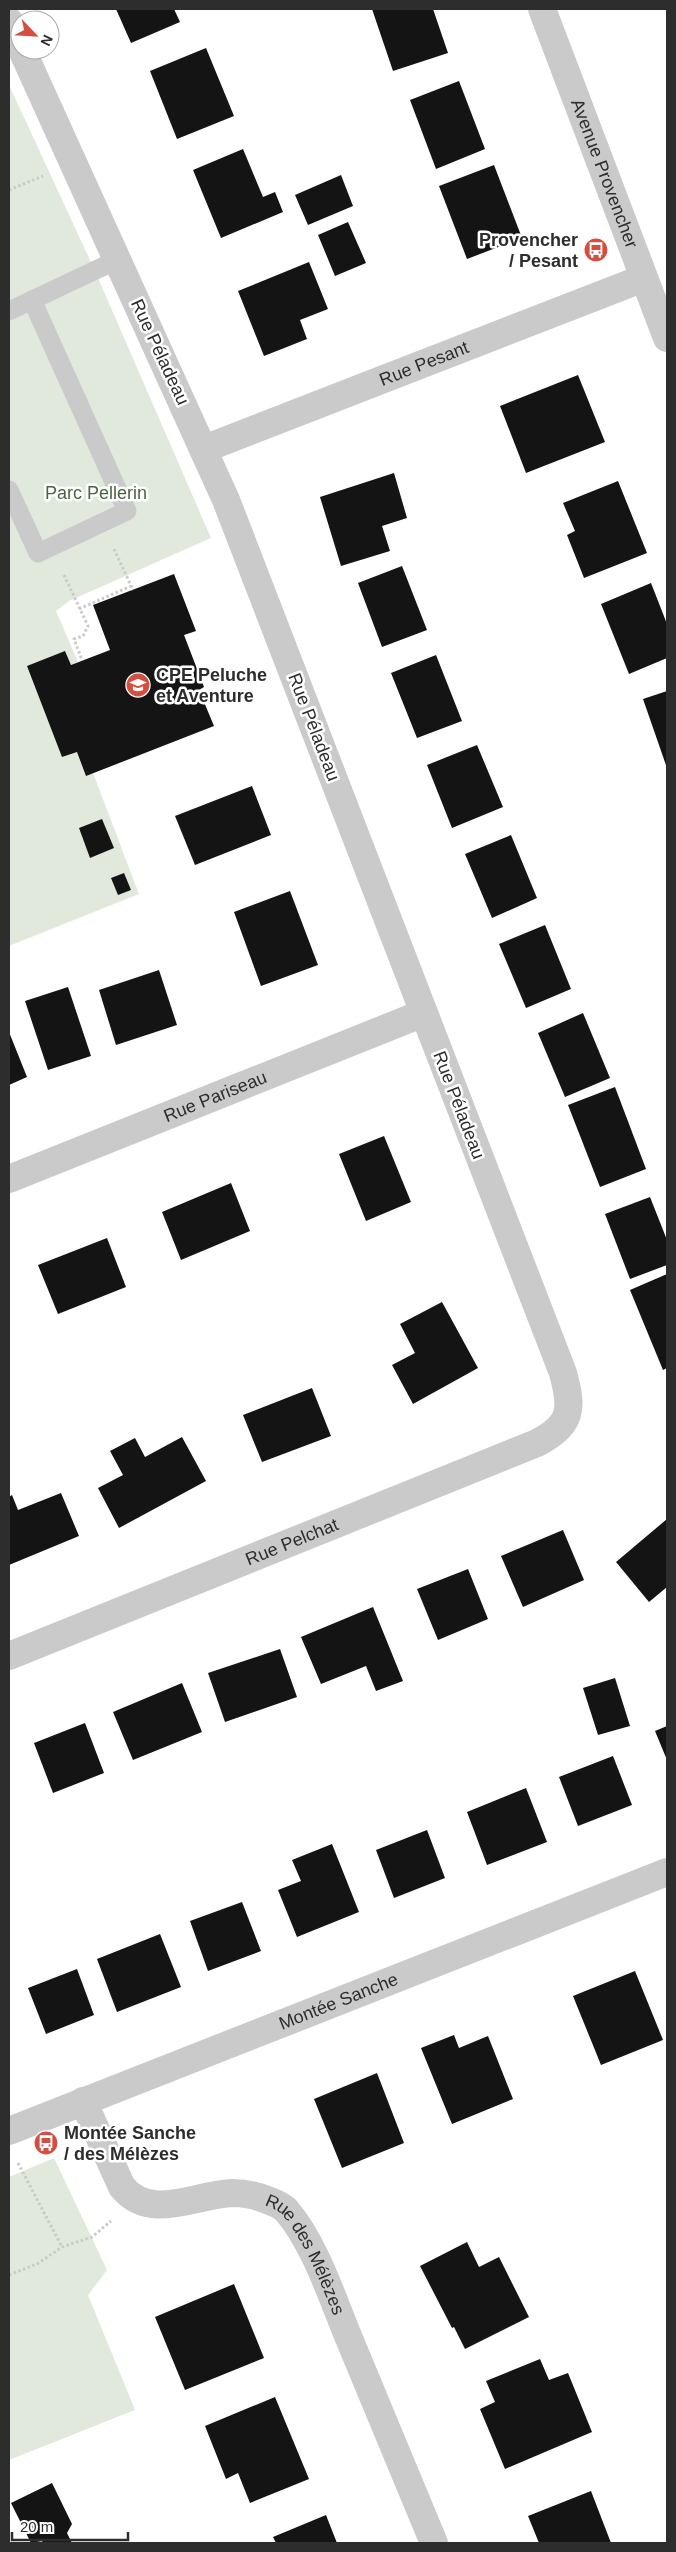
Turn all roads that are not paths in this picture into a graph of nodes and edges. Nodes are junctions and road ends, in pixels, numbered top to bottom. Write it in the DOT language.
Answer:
graph roads {
  1 [pos="542,9"];
  2 [pos="27,60"];
  3 [pos="117,260"];
  4 [pos="644,278"];
  5 [pos="32,300"];
  6 [pos="9,311"];
  7 [pos="667,338"];
  8 [pos="204,448"];
  9 [pos="9,490"];
  10 [pos="424,1013"];
  11 [pos="9,1179"];
  12 [pos="567,1417"];
  13 [pos="9,1656"];
  14 [pos="667,1872"];
  15 [pos="83,2101"];
  16 [pos="12,2144"];
  17 [pos="434,2543"];
  1 -- 4 [label="street, Avenue Provencher"];
  2 -- 3 [label="street, Rue Péladeau"];
  3 -- 5 [label="lane"];
  3 -- 8 [label="street, Rue Péladeau"];
  4 -- 7 [label="street, Avenue Provencher"];
  4 -- 8 [label="street, Rue Pesant"];
  5 -- 6 [label="lane"];
  5 -- 9 [label="lane"];
  8 -- 10 [label="street, Rue Péladeau"];
  10 -- 11 [label="street, Rue Pariseau"];
  10 -- 12 [label="street, Rue Péladeau"];
  12 -- 13 [label="street, Rue Pelchat"];
  14 -- 15 [label="street, Montée Sanche"];
  15 -- 16 [label="street, Montée Sanche"];
  15 -- 17 [label="street, Rue des Mélèzes"];
}
